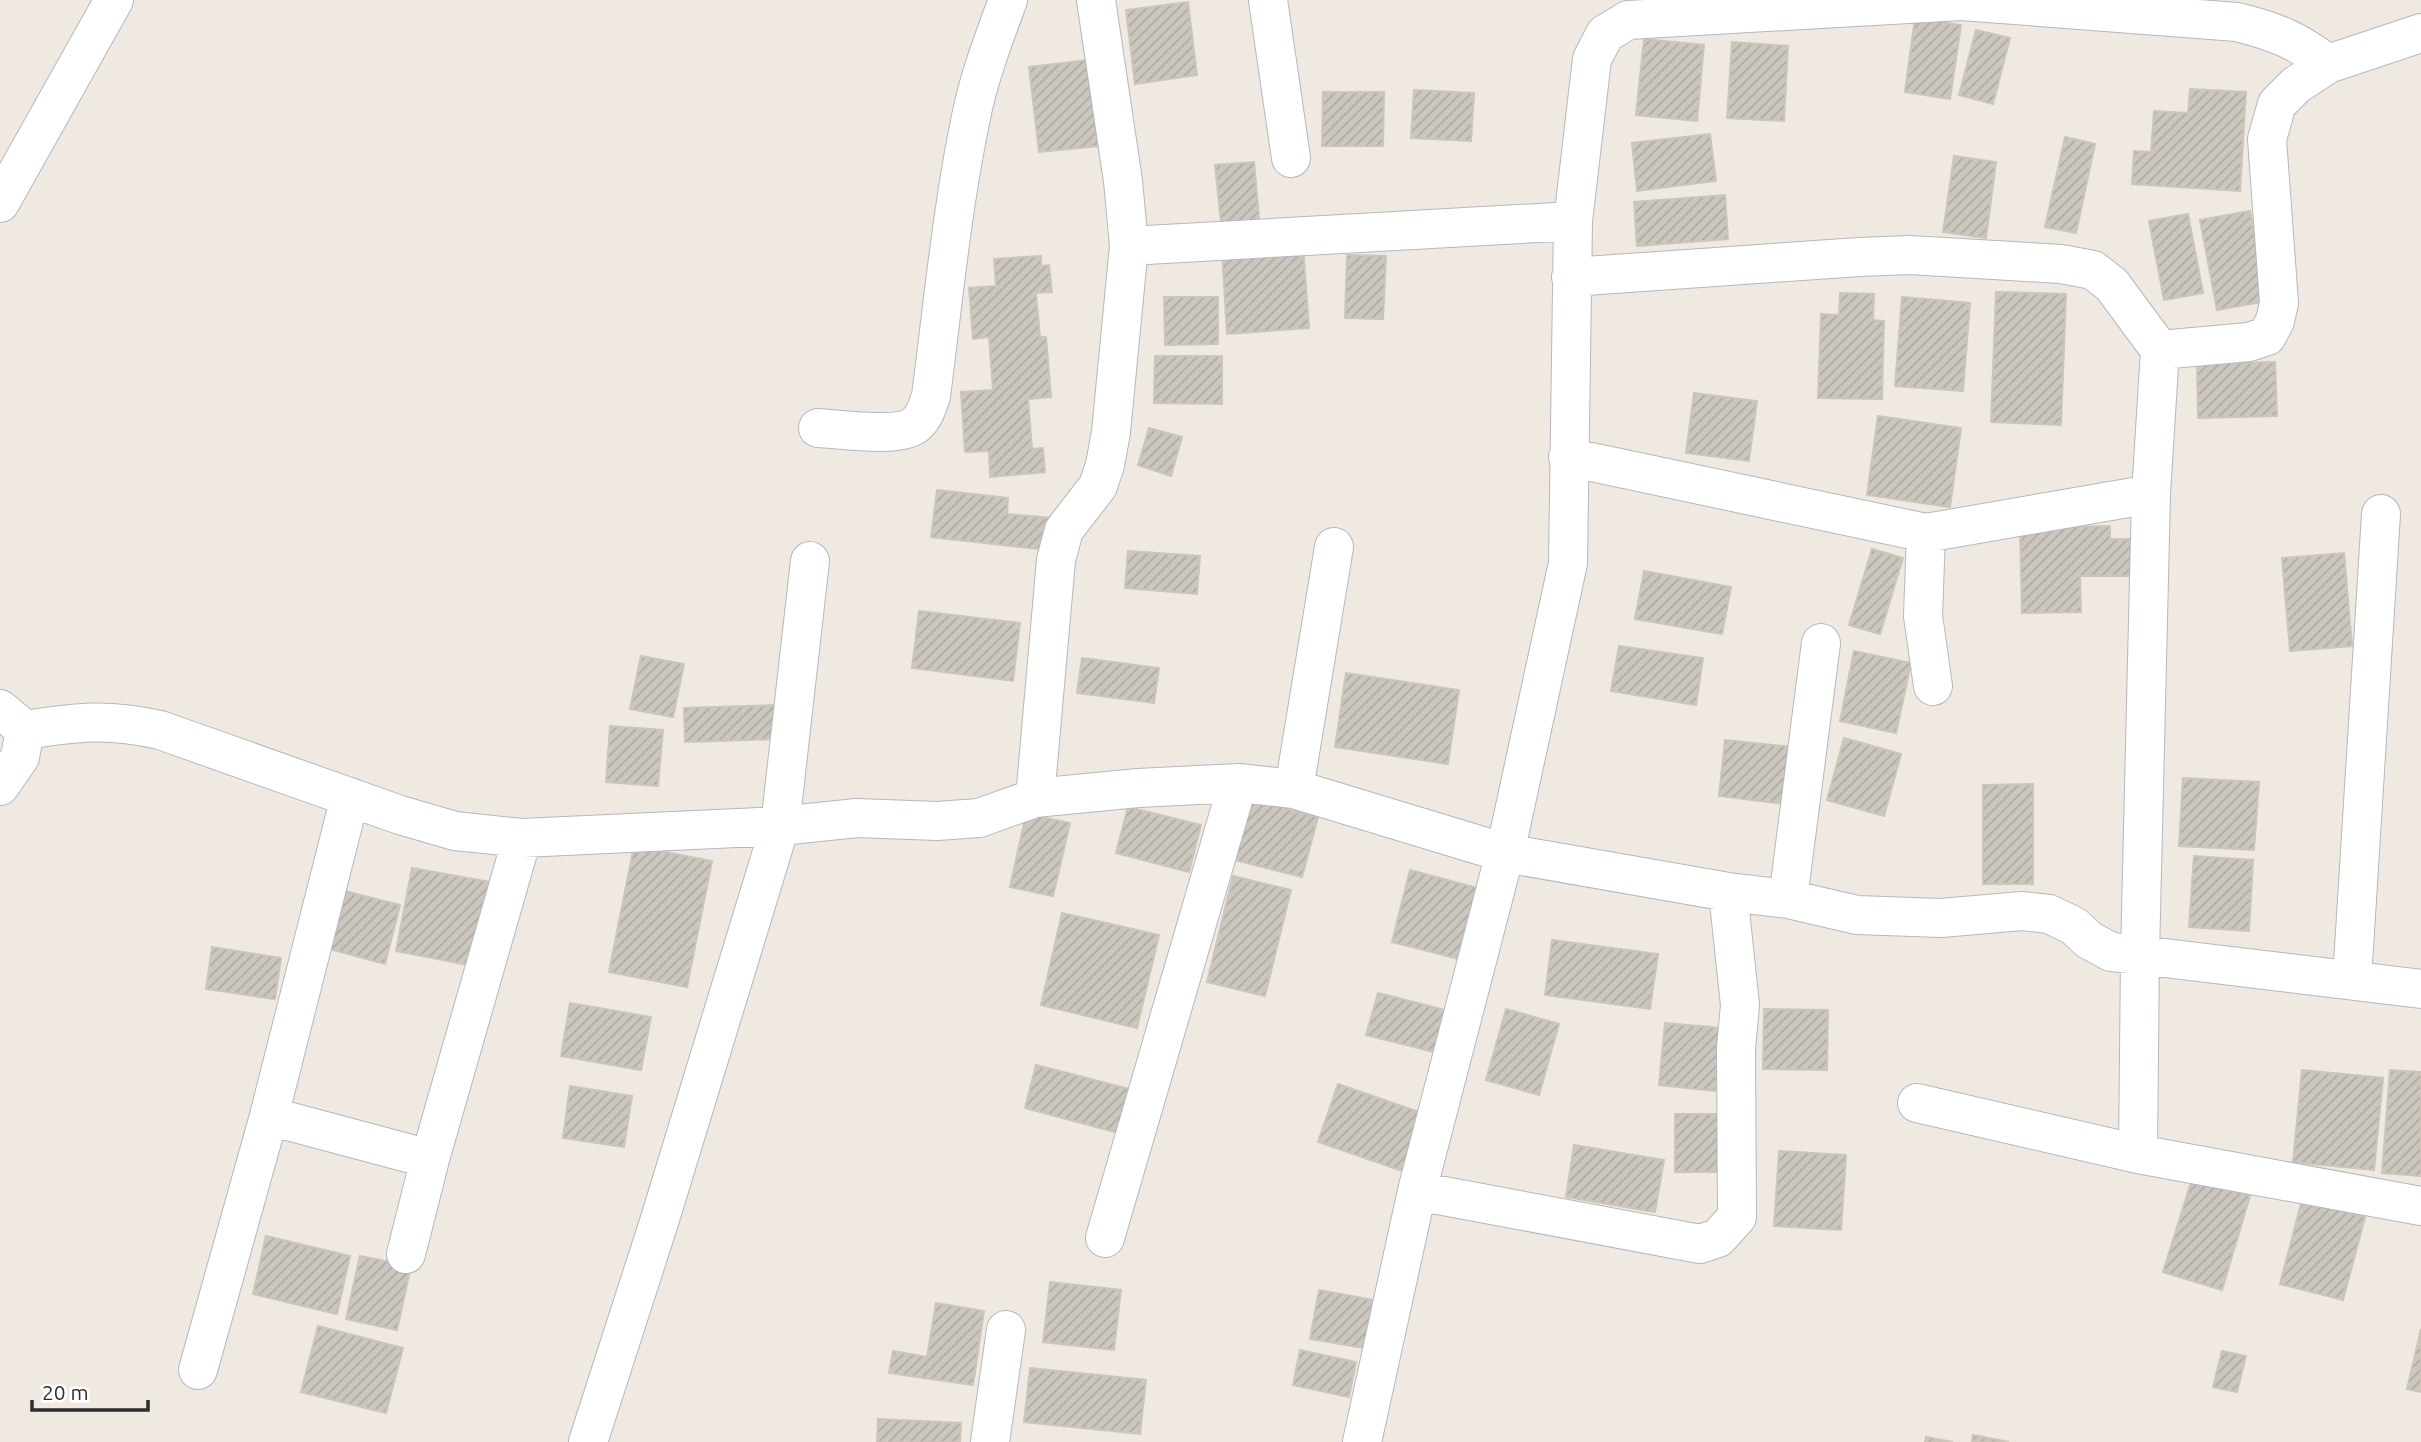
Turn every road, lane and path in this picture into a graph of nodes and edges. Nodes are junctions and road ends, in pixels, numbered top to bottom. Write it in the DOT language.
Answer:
graph roads {
  1 [pos="114,0"];
  2 [pos="1008,0"];
  3 [pos="1096,0"];
  4 [pos="1268,0"];
  5 [pos="2421,33"];
  6 [pos="2328,64"];
  7 [pos="1291,158"];
  8 [pos="0,203"];
  9 [pos="1573,221"];
  10 [pos="1129,246"];
  11 [pos="1571,277"];
  12 [pos="2160,350"];
  13 [pos="818,428"];
  14 [pos="1568,457"];
  15 [pos="2151,494"];
  16 [pos="2381,514"];
  17 [pos="1926,534"];
  18 [pos="1334,547"];
  19 [pos="810,561"];
  20 [pos="1821,643"];
  21 [pos="1933,686"];
  22 [pos="13,720"];
  23 [pos="1238,783"];
  24 [pos="0,786"];
  25 [pos="1294,789"];
  26 [pos="350,797"];
  27 [pos="1035,798"];
  28 [pos="780,826"];
  29 [pos="522,838"];
  30 [pos="1505,853"];
  31 [pos="1728,892"];
  32 [pos="1788,899"];
  33 [pos="2140,955"];
  34 [pos="2352,981"];
  35 [pos="2421,989"];
  36 [pos="1917,1103"];
  37 [pos="269,1116"];
  38 [pos="2138,1154"];
  39 [pos="430,1159"];
  40 [pos="1417,1191"];
  41 [pos="2421,1206"];
  42 [pos="1105,1238"];
  43 [pos="406,1254"];
  44 [pos="1006,1330"];
  45 [pos="198,1370"];
  46 [pos="588,1442"];
  47 [pos="990,1442"];
  48 [pos="1362,1442"];
  1 -- 8 [label="street"];
  2 -- 13 [label="street"];
  3 -- 10 [label="street"];
  4 -- 7 [label="street"];
  5 -- 6 [label="street"];
  6 -- 9 [label="street"];
  6 -- 12 [label="street"];
  9 -- 10 [label="street"];
  9 -- 11 [label="street"];
  10 -- 27 [label="street"];
  11 -- 12 [label="street"];
  11 -- 14 [label="street"];
  12 -- 15 [label="street"];
  14 -- 17 [label="street"];
  14 -- 30 [label="street"];
  15 -- 17 [label="street"];
  15 -- 33 [label="street"];
  16 -- 34 [label="street"];
  17 -- 21 [label="street"];
  18 -- 25 [label="street"];
  19 -- 28 [label="street"];
  20 -- 32 [label="street"];
  22 -- 24 [label="street"];
  22 -- 26 [label="street"];
  23 -- 25 [label="street"];
  23 -- 27 [label="street"];
  23 -- 42 [label="street"];
  25 -- 30 [label="street"];
  26 -- 29 [label="street"];
  26 -- 37 [label="street"];
  27 -- 28 [label="street"];
  28 -- 29 [label="street"];
  28 -- 46 [label="street"];
  29 -- 39 [label="street"];
  30 -- 31 [label="street"];
  30 -- 40 [label="street"];
  31 -- 32 [label="street"];
  31 -- 40 [label="street"];
  32 -- 33 [label="street"];
  33 -- 34 [label="street"];
  33 -- 38 [label="street"];
  34 -- 35 [label="street"];
  36 -- 38 [label="street"];
  37 -- 39 [label="street"];
  37 -- 45 [label="street"];
  38 -- 41 [label="street"];
  39 -- 43 [label="street"];
  40 -- 48 [label="street"];
  44 -- 47 [label="street"];
}
